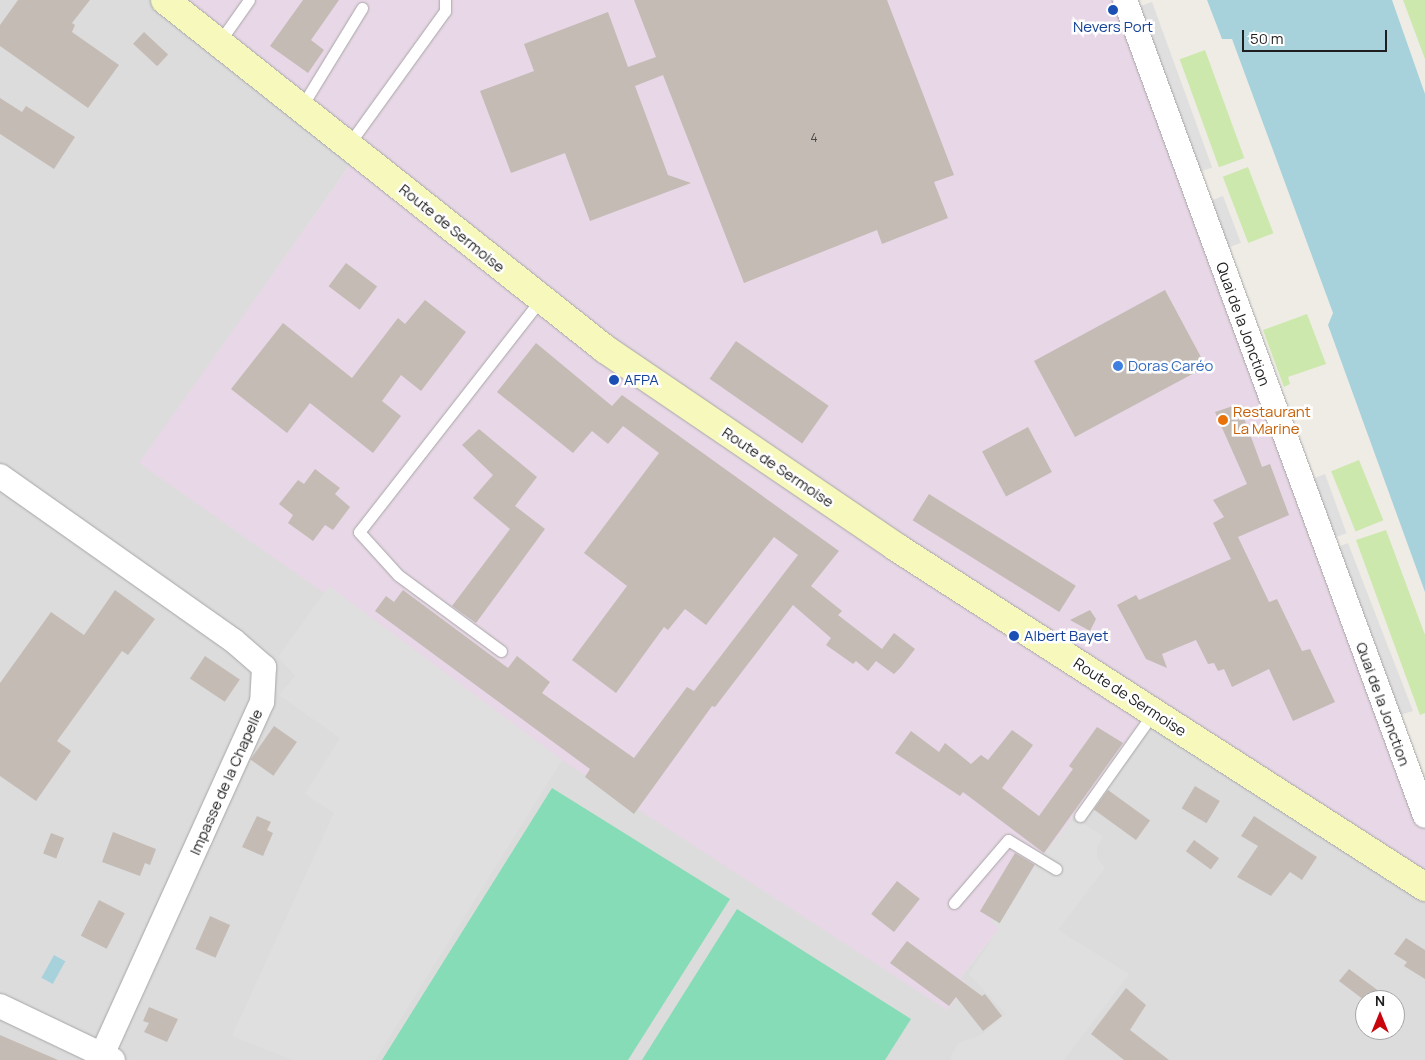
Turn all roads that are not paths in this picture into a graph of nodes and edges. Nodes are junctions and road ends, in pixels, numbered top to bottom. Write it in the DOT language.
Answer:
graph roads {
  1 [pos="166,0"];
  2 [pos="249,0"];
  3 [pos="446,0"];
  4 [pos="1124,0"];
  5 [pos="362,8"];
  6 [pos="220,41"];
  7 [pos="302,106"];
  8 [pos="349,144"];
  9 [pos="540,300"];
  10 [pos="0,476"];
  11 [pos="501,651"];
  12 [pos="1154,712"];
  13 [pos="1080,816"];
  14 [pos="1425,816"];
  15 [pos="1056,869"];
  16 [pos="1425,887"];
  17 [pos="954,903"];
  18 [pos="0,1006"];
  19 [pos="105,1058"];
  1 -- 6 [label="main road, Route de Sermoise"];
  2 -- 6 [label="lane"];
  3 -- 8 [label="lane"];
  4 -- 14 [label="street, Quai de la Jonction"];
  5 -- 7 [label="lane"];
  6 -- 7 [label="main road, Route de Sermoise"];
  7 -- 8 [label="main road, Route de Sermoise"];
  8 -- 9 [label="main road, Route de Sermoise"];
  9 -- 11 [label="lane"];
  9 -- 12 [label="main road, Route de Sermoise"];
  10 -- 19 [label="street, Impasse de la Chapelle"];
  12 -- 13 [label="lane"];
  12 -- 16 [label="main road, Route de Sermoise"];
  15 -- 17 [label="lane"];
  18 -- 19 [label="street"];
}
